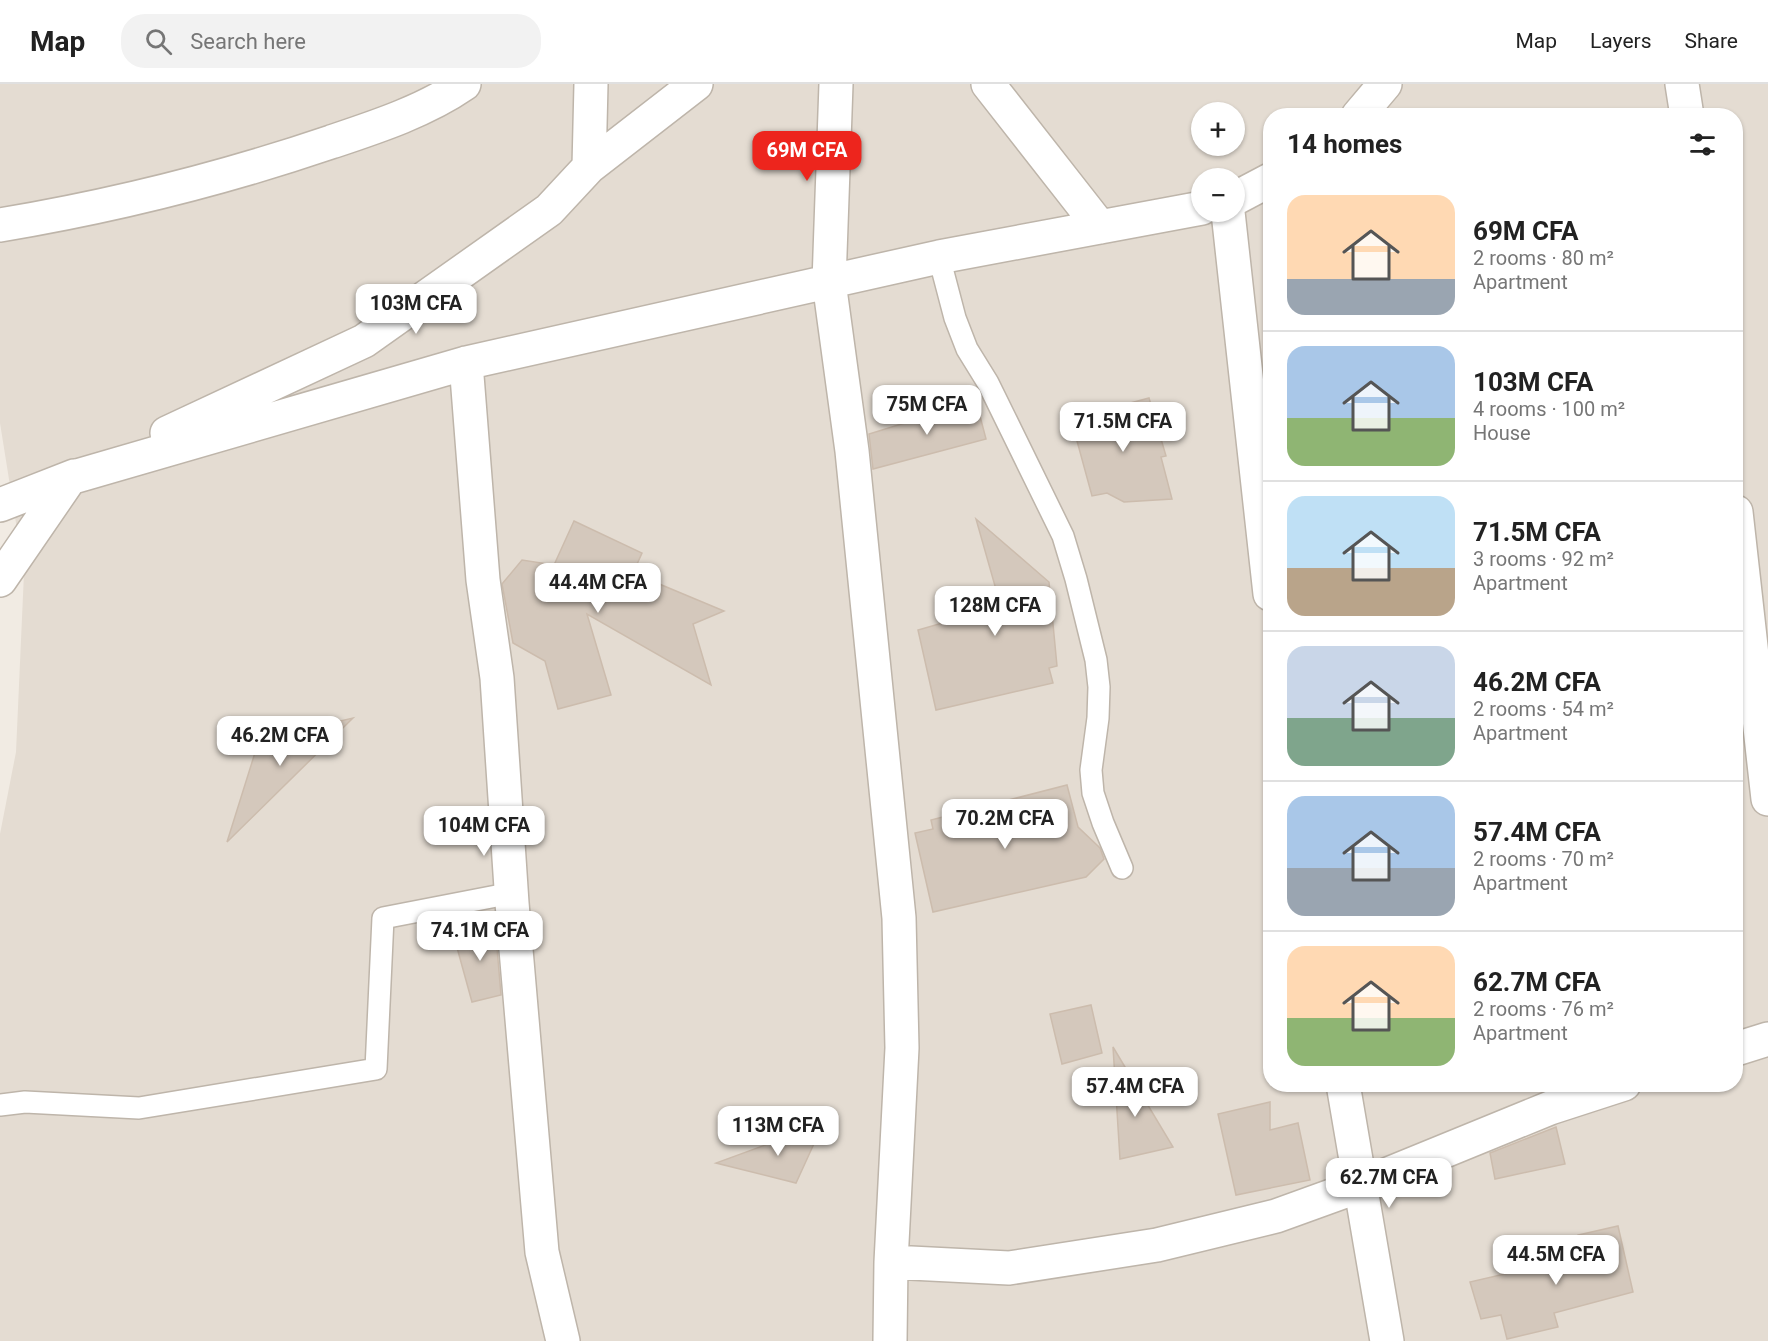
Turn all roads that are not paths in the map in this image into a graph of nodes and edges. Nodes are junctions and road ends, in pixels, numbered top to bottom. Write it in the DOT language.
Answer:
graph roads {
  1 [pos="464,84"];
  2 [pos="591,84"];
  3 [pos="696,84"];
  4 [pos="836,84"];
  5 [pos="988,84"];
  6 [pos="1385,84"];
  7 [pos="1682,84"];
  8 [pos="1365,108"];
  9 [pos="1686,108"];
  10 [pos="589,166"];
  11 [pos="1263,184"];
  12 [pos="1245,193"];
  13 [pos="1191,210"];
  14 [pos="1229,222"];
  15 [pos="0,225"];
  16 [pos="1100,227"];
  17 [pos="939,257"];
  18 [pos="829,282"];
  19 [pos="466,363"];
  20 [pos="70,478"];
  21 [pos="0,505"];
  22 [pos="1263,530"];
  23 [pos="1743,575"];
  24 [pos="0,580"];
  25 [pos="1768,799"];
  26 [pos="1122,868"];
  27 [pos="512,893"];
  28 [pos="1768,1039"];
  29 [pos="1743,1047"];
  30 [pos="1344,1092"];
  31 [pos="1599,1092"];
  32 [pos="0,1105"];
  33 [pos="1359,1185"];
  34 [pos="891,1263"];
  35 [pos="563,1341"];
  36 [pos="890,1341"];
  37 [pos="1387,1341"];
  1 -- 15 [label="street"];
  2 -- 10 [label="street"];
  3 -- 10 [label="street"];
  4 -- 18 [label="street"];
  5 -- 16 [label="street"];
  6 -- 8 [label="street"];
  7 -- 9 [label="street"];
  10 -- 20 [label="street"];
  11 -- 12 [label="street"];
  13 -- 16 [label="street"];
  14 -- 22 [label="street"];
  16 -- 17 [label="street"];
  17 -- 18 [label="street"];
  17 -- 26 [label="lane"];
  18 -- 19 [label="street"];
  18 -- 34 [label="street"];
  19 -- 20 [label="street"];
  19 -- 27 [label="street"];
  20 -- 21 [label="street"];
  20 -- 24 [label="street"];
  23 -- 25 [label="street"];
  27 -- 32 [label="lane"];
  27 -- 35 [label="street"];
  28 -- 29 [label="street"];
  30 -- 33 [label="street"];
  31 -- 33 [label="street"];
  33 -- 34 [label="street"];
  33 -- 37 [label="street"];
  34 -- 36 [label="street"];
}
